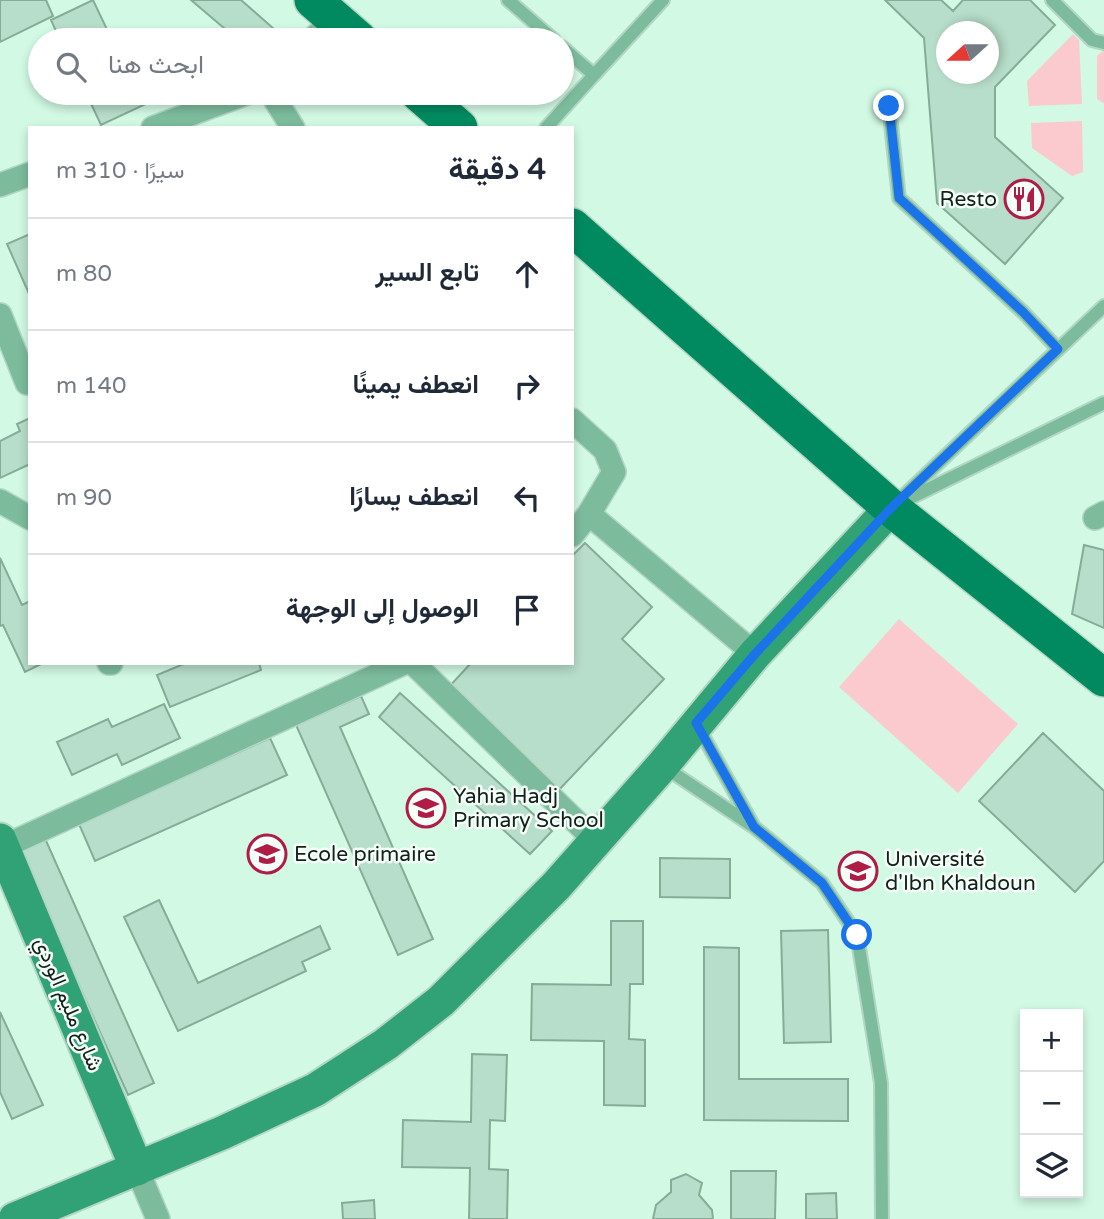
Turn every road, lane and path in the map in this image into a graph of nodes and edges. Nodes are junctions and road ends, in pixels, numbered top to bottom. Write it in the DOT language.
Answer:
graph roads {
  1 [pos="508,0"];
  2 [pos="663,0"];
  3 [pos="1052,0"];
  4 [pos="540,28"];
  5 [pos="1104,43"];
  6 [pos="574,58"];
  7 [pos="594,75"];
  8 [pos="574,97"];
  9 [pos="215,105"];
  10 [pos="279,105"];
  11 [pos="433,105"];
  12 [pos="567,105"];
  13 [pos="889,106"];
  14 [pos="158,126"];
  15 [pos="292,126"];
  16 [pos="457,126"];
  17 [pos="548,126"];
  18 [pos="28,175"];
  19 [pos="0,186"];
  20 [pos="574,229"];
  21 [pos="1104,306"];
  22 [pos="0,314"];
  23 [pos="1058,349"];
  24 [pos="27,383"];
  25 [pos="1104,403"];
  26 [pos="574,422"];
  27 [pos="0,500"];
  28 [pos="891,508"];
  29 [pos="589,514"];
  30 [pos="28,517"];
  31 [pos="574,533"];
  32 [pos="755,654"];
  33 [pos="400,665"];
  34 [pos="415,665"];
  35 [pos="1104,678"];
  36 [pos="696,723"];
  37 [pos="662,766"];
  38 [pos="754,827"];
  39 [pos="596,841"];
  40 [pos="1,844"];
  41 [pos="136,1169"];
  42 [pos="15,1219"];
  43 [pos="158,1219"];
  44 [pos="882,1219"];
  1 -- 4 [label="lane"];
  2 -- 7 [label="lane"];
  3 -- 5 [label="lane"];
  6 -- 7 [label="lane"];
  7 -- 8 [label="lane"];
  9 -- 14 [label="street"];
  10 -- 15 [label="street"];
  11 -- 16 [label="main road"];
  12 -- 17 [label="lane"];
  13 -- 23 [label="lane"];
  18 -- 19 [label="street"];
  20 -- 28 [label="main road"];
  21 -- 23 [label="lane"];
  22 -- 24 [label="street"];
  23 -- 28 [label="lane"];
  25 -- 28 [label="lane"];
  26 -- 29 [label="street"];
  27 -- 30 [label="street"];
  28 -- 32 [label="main road"];
  28 -- 35 [label="main road"];
  29 -- 31 [label="street"];
  29 -- 32 [label="street"];
  32 -- 36 [label="main road"];
  33 -- 40 [label="street"];
  34 -- 39 [label="street"];
  36 -- 37 [label="main road"];
  36 -- 38 [label="lane"];
  37 -- 38 [label="lane"];
  37 -- 39 [label="main road"];
  38 -- 44 [label="lane"];
  39 -- 41 [label="main road"];
  40 -- 41 [label="main road, شارع مليم الوردي"];
  41 -- 42 [label="main road"];
  41 -- 43 [label="street"];
}
